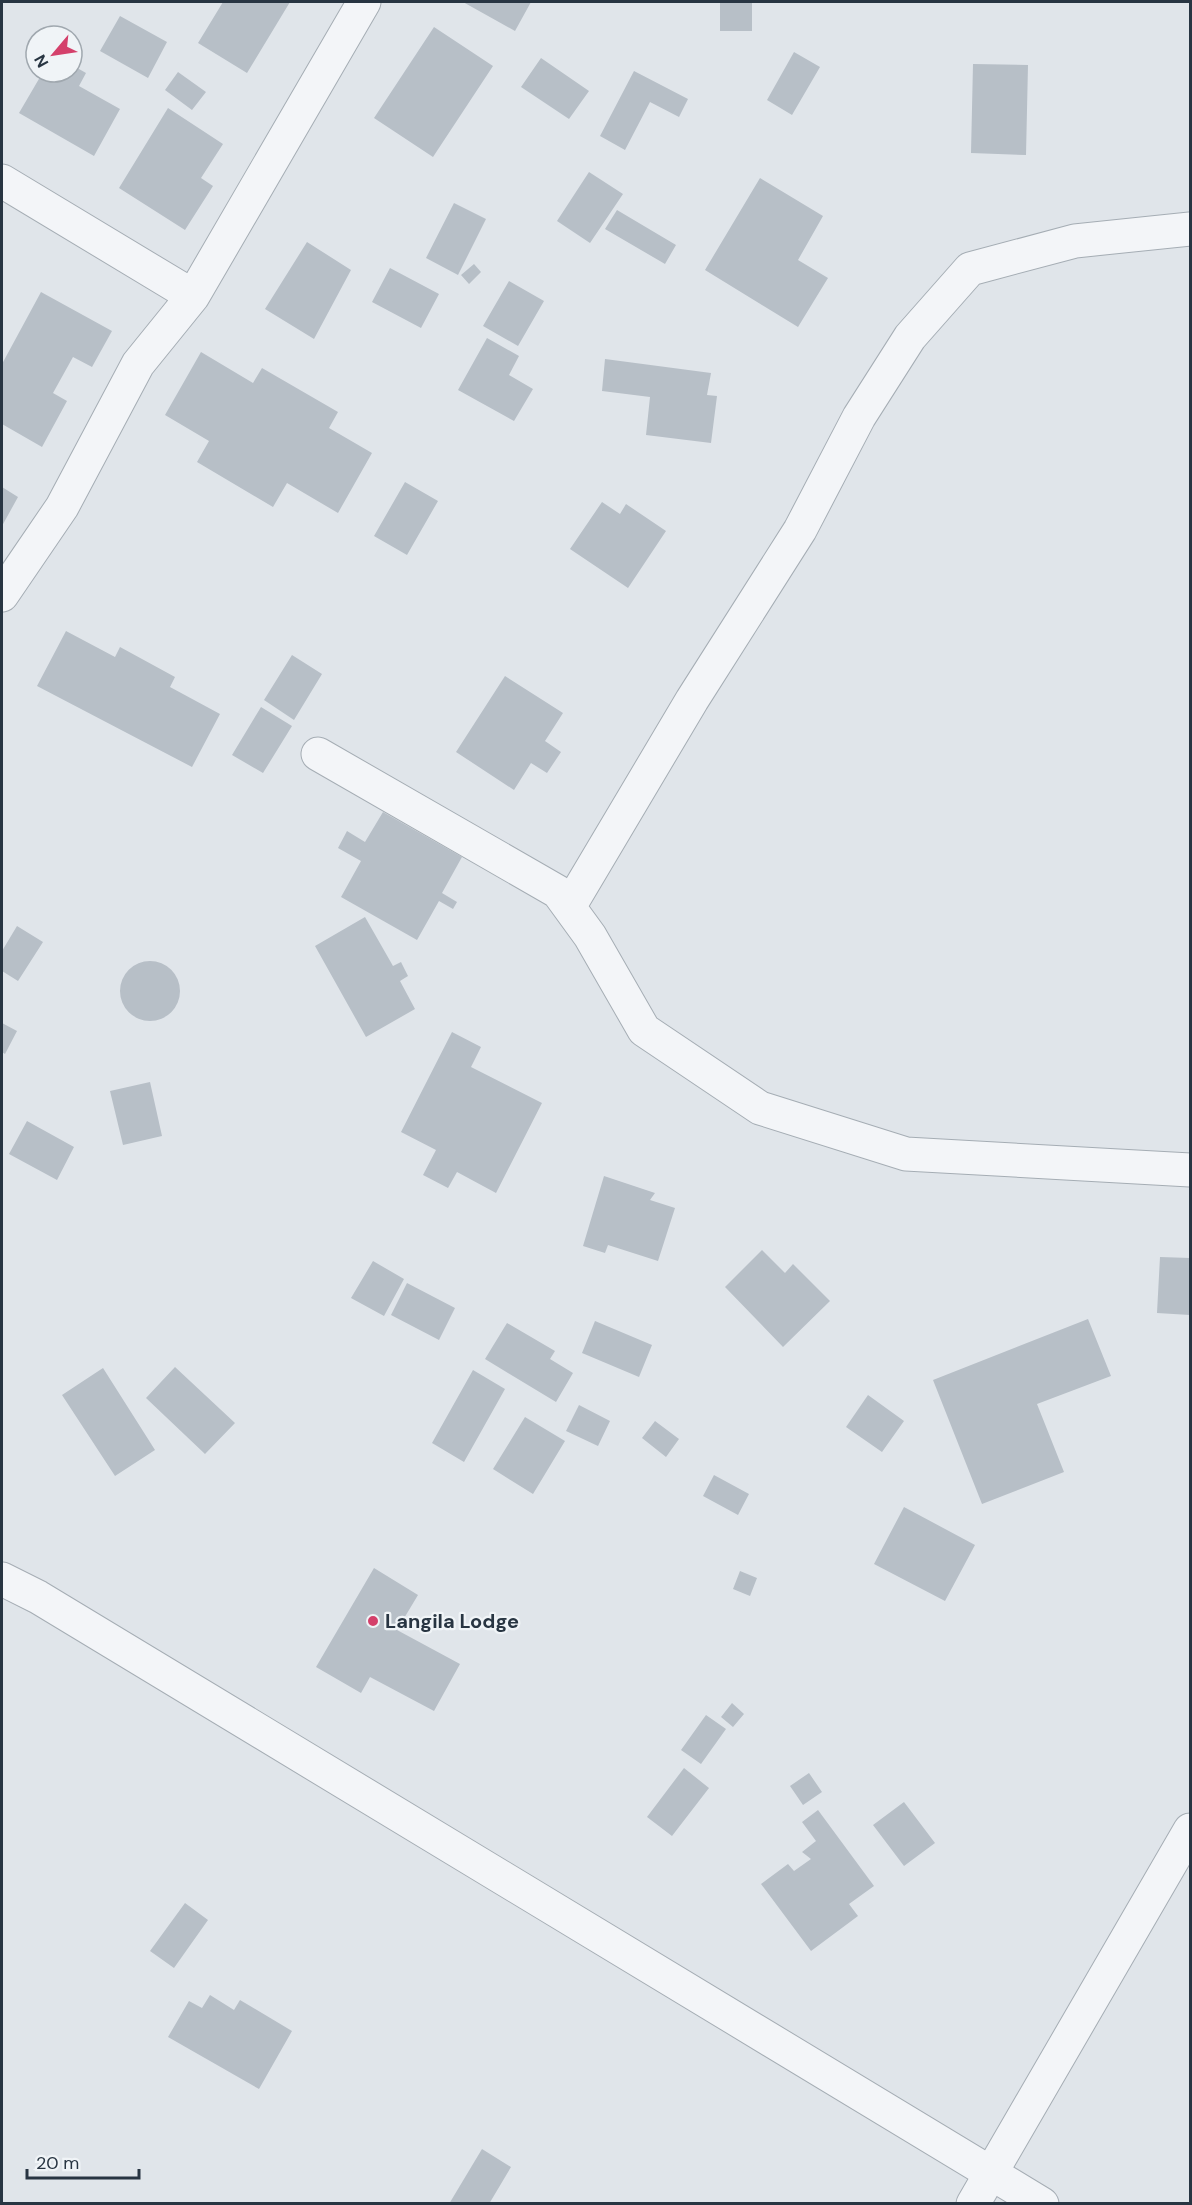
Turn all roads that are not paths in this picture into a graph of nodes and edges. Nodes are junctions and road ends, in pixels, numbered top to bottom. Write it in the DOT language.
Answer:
graph roads {
  1 [pos="364,2"];
  2 [pos="2,181"];
  3 [pos="1191,229"];
  4 [pos="193,296"];
  5 [pos="2,595"];
  6 [pos="318,754"];
  7 [pos="569,907"];
  8 [pos="1191,1170"];
  9 [pos="2,1579"];
  10 [pos="1191,1830"];
  11 [pos="990,2174"];
  12 [pos="973,2204"];
  13 [pos="1042,2204"];
  1 -- 4 [label="street"];
  2 -- 4 [label="street"];
  3 -- 7 [label="street"];
  4 -- 5 [label="street"];
  6 -- 7 [label="street"];
  7 -- 8 [label="street"];
  9 -- 11 [label="street"];
  10 -- 11 [label="street"];
  11 -- 12 [label="street"];
  11 -- 13 [label="street"];
}
